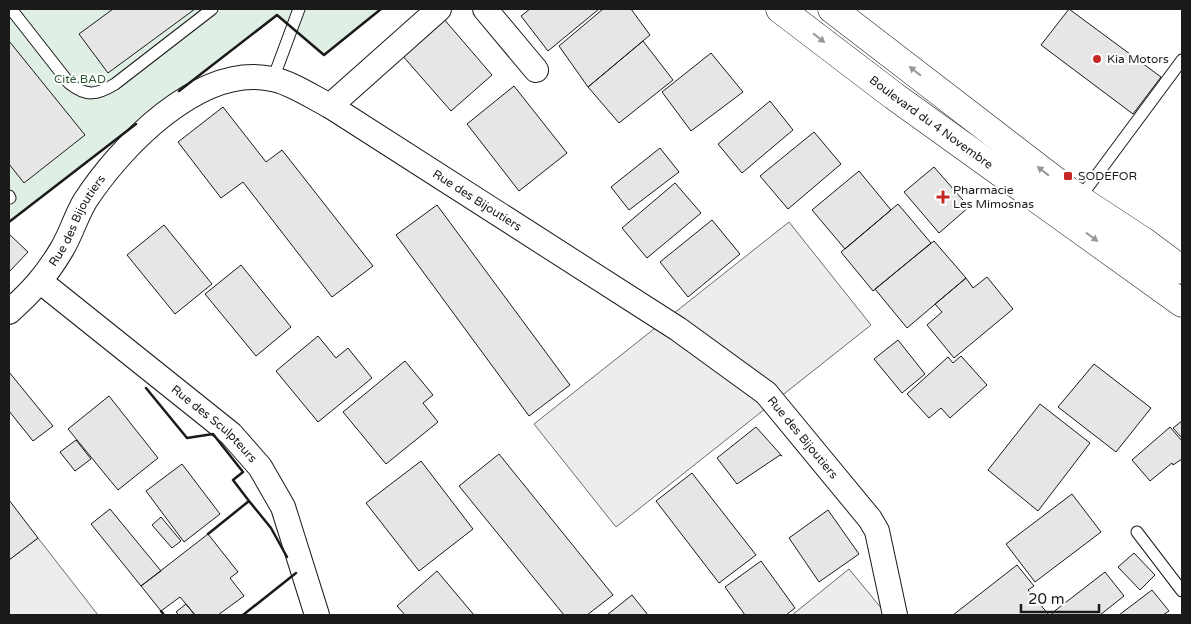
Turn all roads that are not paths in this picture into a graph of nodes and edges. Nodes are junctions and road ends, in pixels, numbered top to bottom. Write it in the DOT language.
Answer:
graph roads {
  1 [pos="11,9"];
  2 [pos="212,9"];
  3 [pos="299,9"];
  4 [pos="439,9"];
  5 [pos="485,9"];
  6 [pos="780,9"];
  7 [pos="832,9"];
  8 [pos="1182,60"];
  9 [pos="536,70"];
  10 [pos="273,79"];
  11 [pos="330,106"];
  12 [pos="1070,207"];
  13 [pos="1182,270"];
  14 [pos="41,282"];
  15 [pos="1182,303"];
  16 [pos="9,312"];
  17 [pos="1137,532"];
  18 [pos="1182,591"];
  19 [pos="891,614"];
  20 [pos="317,615"];
  1 -- 2 [label="lane"];
  3 -- 10 [label="lane"];
  4 -- 11 [label="street"];
  5 -- 9 [label="street"];
  6 -- 12 [label="main road, Boulevard du 4 Novembre, one-way"];
  12 -- 7 [label="main road, Boulevard du 4 Novembre, one-way"];
  8 -- 12 [label="lane"];
  10 -- 11 [label="street, Rue des Bijoutiers"];
  10 -- 14 [label="street, Rue des Bijoutiers"];
  11 -- 19 [label="street, Rue des Bijoutiers"];
  12 -- 13 [label="main road, Boulevard du 4 Novembre"];
  12 -- 15 [label="main road, Boulevard du 4 Novembre, one-way"];
  14 -- 16 [label="street, Rue des Bijoutiers"];
  14 -- 20 [label="street, Rue des Sculpteurs"];
  17 -- 18 [label="lane"];
}
